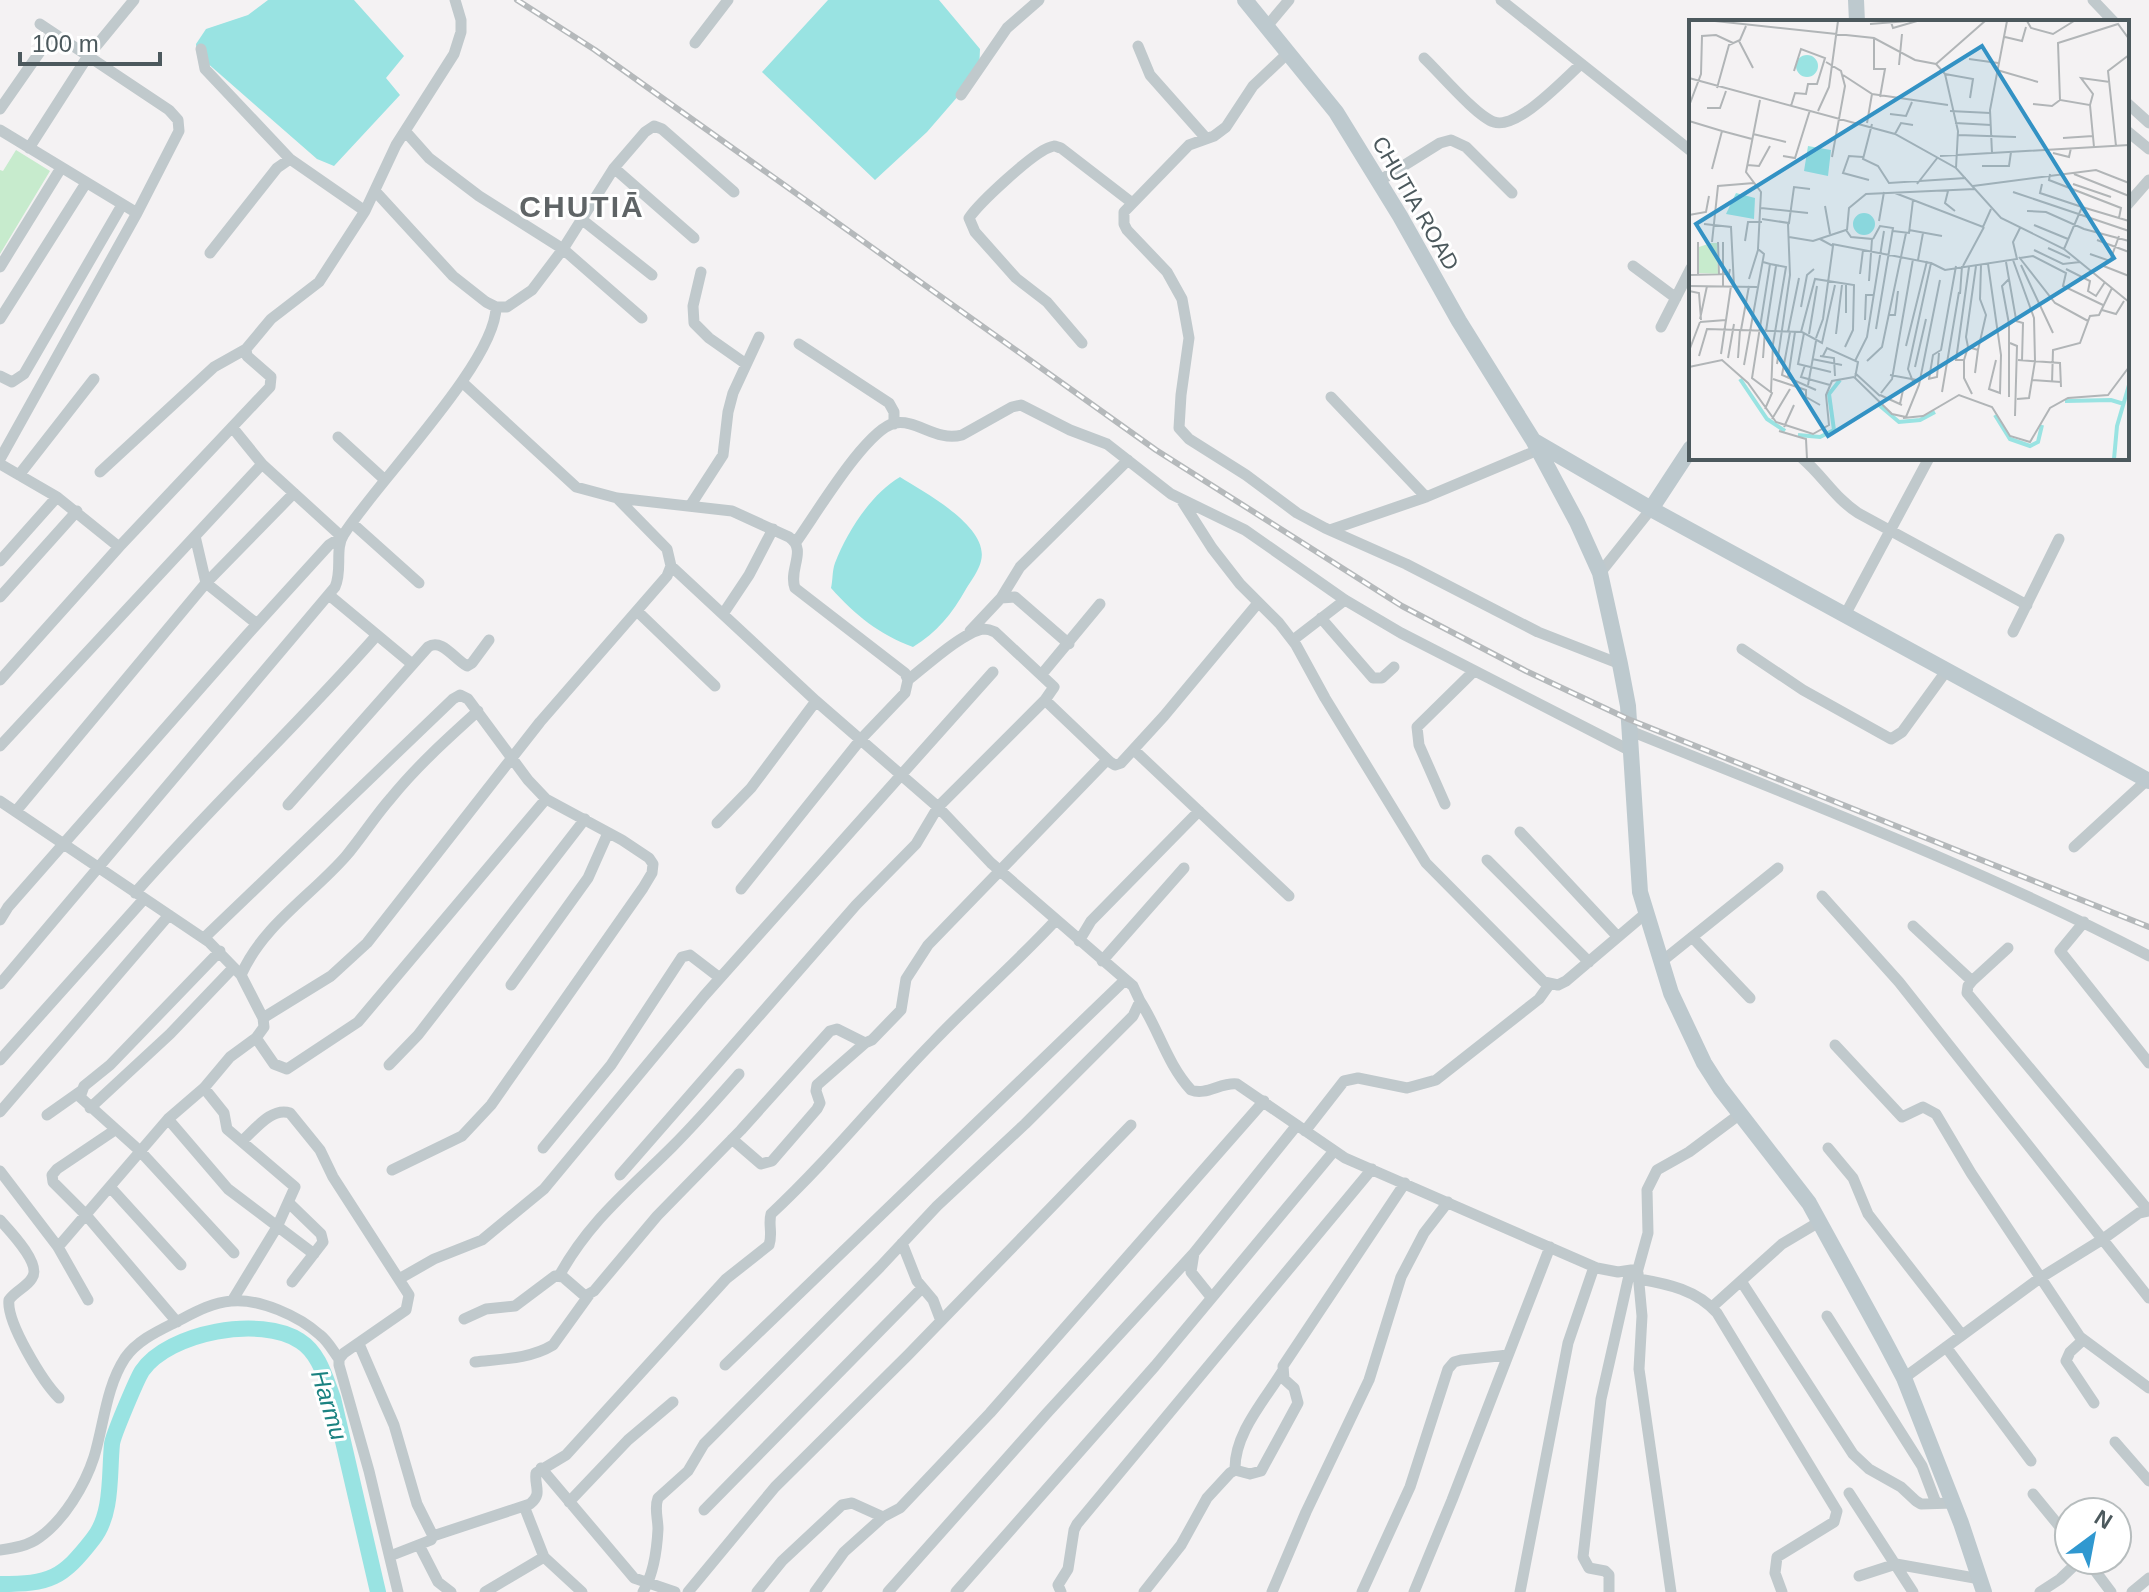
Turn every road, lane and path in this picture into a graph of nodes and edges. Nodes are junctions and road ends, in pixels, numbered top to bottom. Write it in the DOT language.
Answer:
graph roads {
  1 [pos="134,0"];
  2 [pos="455,0"];
  3 [pos="728,0"];
  4 [pos="1039,0"];
  5 [pos="1245,0"];
  6 [pos="1289,0"];
  7 [pos="1501,0"];
  8 [pos="1856,0"];
  9 [pos="2093,0"];
  10 [pos="1857,20"];
  11 [pos="2112,20"];
  12 [pos="40,24"];
  13 [pos="1268,25"];
  14 [pos="53,33"];
  15 [pos="695,43"];
  16 [pos="1138,46"];
  17 [pos="201,49"];
  18 [pos="1289,52"];
  19 [pos="88,56"];
  20 [pos="1424,58"];
  21 [pos="1580,65"];
  22 [pos="961,95"];
  23 [pos="2129,105"];
  24 [pos="0,109"];
  25 [pos="2149,123"];
  26 [pos="0,130"];
  27 [pos="405,131"];
  28 [pos="2129,133"];
  29 [pos="1205,137"];
  30 [pos="29,148"];
  31 [pos="1689,149"];
  32 [pos="2149,149"];
  33 [pos="290,159"];
  34 [pos="61,168"];
  35 [pos="614,168"];
  36 [pos="1379,181"];
  37 [pos="2148,182"];
  38 [pos="86,183"];
  39 [pos="375,191"];
  40 [pos="734,192"];
  41 [pos="1512,193"];
  42 [pos="1131,202"];
  43 [pos="2129,203"];
  44 [pos="122,205"];
  45 [pos="365,211"];
  46 [pos="137,213"];
  47 [pos="580,218"];
  48 [pos="694,238"];
  49 [pos="563,249"];
  50 [pos="210,253"];
  51 [pos="1633,266"];
  52 [pos="0,267"];
  53 [pos="701,272"];
  54 [pos="1689,272"];
  55 [pos="652,275"];
  56 [pos="1676,298"];
  57 [pos="496,307"];
  58 [pos="642,318"];
  59 [pos="0,319"];
  60 [pos="1661,327"];
  61 [pos="759,337"];
  62 [pos="1082,343"];
  63 [pos="799,344"];
  64 [pos="246,349"];
  65 [pos="746,364"];
  66 [pos="0,376"];
  67 [pos="94,379"];
  68 [pos="462,382"];
  69 [pos="1331,397"];
  70 [pos="894,424"];
  71 [pos="232,427"];
  72 [pos="338,437"];
  73 [pos="1536,445"];
  74 [pos="1689,451"];
  75 [pos="1128,460"];
  76 [pos="1804,460"];
  77 [pos="1928,460"];
  78 [pos="0,462"];
  79 [pos="262,464"];
  80 [pos="100,472"];
  81 [pos="19,475"];
  82 [pos="385,480"];
  83 [pos="294,493"];
  84 [pos="57,497"];
  85 [pos="1426,497"];
  86 [pos="617,498"];
  87 [pos="1181,501"];
  88 [pos="690,506"];
  89 [pos="1651,509"];
  90 [pos="77,511"];
  91 [pos="352,523"];
  92 [pos="773,529"];
  93 [pos="1330,530"];
  94 [pos="1889,532"];
  95 [pos="195,536"];
  96 [pos="342,537"];
  97 [pos="2059,539"];
  98 [pos="796,542"];
  99 [pos="119,547"];
  100 [pos="0,561"];
  101 [pos="671,566"];
  102 [pos="1600,573"];
  103 [pos="206,583"];
  104 [pos="419,583"];
  105 [pos="329,595"];
  106 [pos="0,597"];
  107 [pos="1001,598"];
  108 [pos="1345,600"];
  109 [pos="1258,603"];
  110 [pos="1100,604"];
  111 [pos="2027,605"];
  112 [pos="637,611"];
  113 [pos="723,614"];
  114 [pos="1845,615"];
  115 [pos="1321,618"];
  116 [pos="257,624"];
  117 [pos="2013,632"];
  118 [pos="377,635"];
  119 [pos="965,638"];
  120 [pos="489,640"];
  121 [pos="1293,640"];
  122 [pos="1069,644"];
  123 [pos="1742,649"];
  124 [pos="412,664"];
  125 [pos="1620,664"];
  126 [pos="1394,667"];
  127 [pos="1947,670"];
  128 [pos="1474,671"];
  129 [pos="993,672"];
  130 [pos="1042,674"];
  131 [pos="0,680"];
  132 [pos="908,680"];
  133 [pos="715,686"];
  134 [pos="1045,700"];
  135 [pos="816,701"];
  136 [pos="478,711"];
  137 [pos="1628,730"];
  138 [pos="861,739"];
  139 [pos="0,746"];
  140 [pos="1134,750"];
  141 [pos="1629,750"];
  142 [pos="513,760"];
  143 [pos="1107,760"];
  144 [pos="902,775"];
  145 [pos="2148,780"];
  146 [pos="546,799"];
  147 [pos="1445,804"];
  148 [pos="288,805"];
  149 [pos="9,806"];
  150 [pos="938,807"];
  151 [pos="1199,811"];
  152 [pos="0,819"];
  153 [pos="585,819"];
  154 [pos="717,823"];
  155 [pos="1520,832"];
  156 [pos="608,833"];
  157 [pos="65,844"];
  158 [pos="2074,847"];
  159 [pos="1487,860"];
  160 [pos="99,867"];
  161 [pos="1184,868"];
  162 [pos="1778,868"];
  163 [pos="1001,872"];
  164 [pos="741,889"];
  165 [pos="139,896"];
  166 [pos="1289,896"];
  167 [pos="1822,896"];
  168 [pos="1645,914"];
  169 [pos="169,915"];
  170 [pos="0,920"];
  171 [pos="1055,921"];
  172 [pos="2084,922"];
  173 [pos="1913,926"];
  174 [pos="1618,937"];
  175 [pos="1692,937"];
  176 [pos="204,938"];
  177 [pos="1079,941"];
  178 [pos="2008,948"];
  179 [pos="220,951"];
  180 [pos="2149,956"];
  181 [pos="1102,961"];
  182 [pos="1589,962"];
  183 [pos="1661,962"];
  184 [pos="237,971"];
  185 [pos="720,978"];
  186 [pos="1125,980"];
  187 [pos="1972,981"];
  188 [pos="0,984"];
  189 [pos="511,985"];
  190 [pos="1549,985"];
  191 [pos="1750,998"];
  192 [pos="1140,1001"];
  193 [pos="263,1018"];
  194 [pos="256,1038"];
  195 [pos="865,1043"];
  196 [pos="1835,1045"];
  197 [pos="0,1060"];
  198 [pos="2149,1063"];
  199 [pos="389,1065"];
  200 [pos="739,1074"];
  201 [pos="204,1088"];
  202 [pos="81,1091"];
  203 [pos="1264,1101"];
  204 [pos="90,1108"];
  205 [pos="0,1112"];
  206 [pos="1740,1114"];
  207 [pos="47,1115"];
  208 [pos="168,1119"];
  209 [pos="1131,1125"];
  210 [pos="1301,1128"];
  211 [pos="115,1130"];
  212 [pos="732,1139"];
  213 [pos="242,1141"];
  214 [pos="543,1148"];
  215 [pos="1828,1148"];
  216 [pos="140,1151"];
  217 [pos="1334,1151"];
  218 [pos="1372,1169"];
  219 [pos="392,1170"];
  220 [pos="0,1171"];
  221 [pos="620,1175"];
  222 [pos="1405,1183"];
  223 [pos="110,1187"];
  224 [pos="1448,1202"];
  225 [pos="289,1203"];
  226 [pos="2149,1211"];
  227 [pos="86,1215"];
  228 [pos="0,1220"];
  229 [pos="1819,1222"];
  230 [pos="277,1227"];
  231 [pos="2103,1239"];
  232 [pos="902,1243"];
  233 [pos="58,1247"];
  234 [pos="1550,1247"];
  235 [pos="234,1253"];
  236 [pos="1194,1253"];
  237 [pos="314,1254"];
  238 [pos="181,1265"];
  239 [pos="1594,1267"];
  240 [pos="1636,1273"];
  241 [pos="559,1276"];
  242 [pos="2040,1278"];
  243 [pos="399,1279"];
  244 [pos="1741,1281"];
  245 [pos="292,1282"];
  246 [pos="922,1288"];
  247 [pos="589,1295"];
  248 [pos="1211,1297"];
  249 [pos="2149,1298"];
  250 [pos="88,1300"];
  251 [pos="232,1301"];
  252 [pos="1712,1307"];
  253 [pos="1827,1316"];
  254 [pos="464,1319"];
  255 [pos="941,1321"];
  256 [pos="177,1322"];
  257 [pos="1962,1335"];
  258 [pos="2083,1340"];
  259 [pos="359,1344"];
  260 [pos="1946,1347"];
  261 [pos="1508,1355"];
  262 [pos="339,1359"];
  263 [pos="475,1362"];
  264 [pos="725,1365"];
  265 [pos="1282,1372"];
  266 [pos="1904,1378"];
  267 [pos="2149,1388"];
  268 [pos="59,1398"];
  269 [pos="673,1402"];
  270 [pos="2094,1403"];
  271 [pos="2115,1442"];
  272 [pos="2031,1461"];
  273 [pos="541,1468"];
  274 [pos="1235,1470"];
  275 [pos="2149,1481"];
  276 [pos="1849,1493"];
  277 [pos="2033,1494"];
  278 [pos="569,1502"];
  279 [pos="1944,1503"];
  280 [pos="524,1506"];
  281 [pos="704,1510"];
  282 [pos="883,1517"];
  283 [pos="2053,1518"];
  284 [pos="433,1536"];
  285 [pos="419,1545"];
  286 [pos="0,1550"];
  287 [pos="390,1556"];
  288 [pos="544,1557"];
  289 [pos="1896,1564"];
  290 [pos="1859,1576"];
  291 [pos="2149,1578"];
  292 [pos="1982,1586"];
  293 [pos="646,1588"];
  294 [pos="2055,1588"];
  295 [pos="1056,1590"];
  296 [pos="398,1592"];
  297 [pos="451,1592"];
  298 [pos="485,1592"];
  299 [pos="582,1592"];
  300 [pos="675,1592"];
  301 [pos="688,1592"];
  302 [pos="757,1592"];
  303 [pos="815,1592"];
  304 [pos="888,1592"];
  305 [pos="956,1592"];
  306 [pos="1144,1592"];
  307 [pos="1272,1592"];
  308 [pos="1362,1592"];
  309 [pos="1414,1592"];
  310 [pos="1520,1592"];
  311 [pos="1609,1592"];
  312 [pos="1671,1592"];
  313 [pos="1782,1592"];
  314 [pos="1913,1592"];
  315 [pos="2040,1592"];
  316 [pos="2132,1592"];
  1 -- 19 [label="street"];
  2 -- 27 [label="street"];
  3 -- 15 [label="street"];
  4 -- 22 [label="street"];
  5 -- 13 [label="street, CHUTIA ROAD"];
  6 -- 13 [label="street"];
  7 -- 21 [label="street"];
  8 -- 10 [label="street"];
  9 -- 11 [label="street"];
  12 -- 14 [label="street"];
  13 -- 18 [label="street, CHUTIA ROAD"];
  14 -- 19 [label="street"];
  14 -- 24 [label="street"];
  16 -- 29 [label="street"];
  17 -- 33 [label="street"];
  18 -- 29 [label="street"];
  18 -- 36 [label="street, CHUTIA ROAD"];
  19 -- 30 [label="street"];
  19 -- 46 [label="street"];
  20 -- 21 [label="street"];
  21 -- 31 [label="street"];
  23 -- 25 [label="street"];
  26 -- 30 [label="street"];
  27 -- 39 [label="street"];
  27 -- 49 [label="street"];
  28 -- 32 [label="street"];
  29 -- 42 [label="street"];
  30 -- 34 [label="street"];
  33 -- 45 [label="street"];
  33 -- 50 [label="street"];
  34 -- 38 [label="street"];
  34 -- 52 [label="street"];
  35 -- 40 [label="street"];
  35 -- 47 [label="street"];
  35 -- 48 [label="street"];
  36 -- 41 [label="street"];
  36 -- 73 [label="street, CHUTIA ROAD"];
  37 -- 43 [label="street"];
  38 -- 44 [label="street"];
  38 -- 59 [label="street"];
  39 -- 45 [label="street"];
  39 -- 57 [label="street"];
  42 -- 62 [label="street"];
  42 -- 93 [label="street"];
  44 -- 46 [label="street"];
  44 -- 66 [label="street"];
  45 -- 64 [label="street"];
  46 -- 78 [label="street"];
  47 -- 49 [label="street"];
  47 -- 55 [label="street"];
  49 -- 57 [label="street"];
  49 -- 58 [label="street"];
  51 -- 56 [label="street"];
  53 -- 65 [label="street"];
  54 -- 56 [label="street"];
  56 -- 60 [label="street"];
  57 -- 68 [label="street"];
  61 -- 65 [label="street"];
  63 -- 70 [label="street"];
  64 -- 71 [label="street"];
  64 -- 80 [label="street"];
  65 -- 88 [label="street"];
  67 -- 81 [label="street"];
  68 -- 82 [label="street"];
  68 -- 86 [label="street"];
  69 -- 85 [label="street"];
  70 -- 75 [label="street"];
  70 -- 98 [label="street"];
  71 -- 79 [label="street"];
  71 -- 99 [label="street"];
  72 -- 82 [label="street"];
  73 -- 85 [label="street"];
  73 -- 89 [label="street"];
  73 -- 102 [label="street, CHUTIA ROAD"];
  74 -- 89 [label="street"];
  75 -- 87 [label="street"];
  75 -- 107 [label="street"];
  76 -- 94 [label="street"];
  77 -- 94 [label="street"];
  78 -- 81 [label="street"];
  79 -- 83 [label="street"];
  79 -- 95 [label="street"];
  81 -- 84 [label="street"];
  82 -- 91 [label="street"];
  83 -- 96 [label="street"];
  83 -- 103 [label="street"];
  84 -- 90 [label="street"];
  84 -- 100 [label="street"];
  85 -- 93 [label="street"];
  86 -- 88 [label="street"];
  86 -- 101 [label="street"];
  87 -- 108 [label="street"];
  87 -- 109 [label="street"];
  88 -- 92 [label="street"];
  89 -- 102 [label="street"];
  89 -- 114 [label="street"];
  90 -- 99 [label="street"];
  90 -- 106 [label="street"];
  91 -- 96 [label="street"];
  91 -- 104 [label="street"];
  92 -- 98 [label="street"];
  92 -- 113 [label="street"];
  93 -- 125 [label="street"];
  94 -- 111 [label="street"];
  94 -- 114 [label="street"];
  95 -- 103 [label="street"];
  95 -- 139 [label="street"];
  96 -- 105 [label="street"];
  96 -- 116 [label="street"];
  97 -- 111 [label="street"];
  98 -- 132 [label="street"];
  99 -- 131 [label="street"];
  101 -- 112 [label="street"];
  101 -- 113 [label="street"];
  102 -- 125 [label="street, CHUTIA ROAD"];
  103 -- 116 [label="street"];
  103 -- 149 [label="street"];
  105 -- 118 [label="street"];
  105 -- 160 [label="street"];
  107 -- 119 [label="street"];
  107 -- 122 [label="street"];
  108 -- 115 [label="street"];
  108 -- 128 [label="street"];
  109 -- 121 [label="street"];
  109 -- 140 [label="street"];
  110 -- 122 [label="street"];
  111 -- 117 [label="street"];
  112 -- 133 [label="street"];
  112 -- 142 [label="street"];
  113 -- 135 [label="street"];
  114 -- 127 [label="street"];
  115 -- 121 [label="street"];
  115 -- 126 [label="street"];
  116 -- 157 [label="street"];
  118 -- 124 [label="street"];
  118 -- 165 [label="street"];
  119 -- 130 [label="street"];
  119 -- 132 [label="street"];
  120 -- 124 [label="street"];
  121 -- 190 [label="street"];
  122 -- 130 [label="street"];
  123 -- 127 [label="street"];
  124 -- 148 [label="street"];
  125 -- 137 [label="street, CHUTIA ROAD"];
  127 -- 145 [label="street"];
  128 -- 141 [label="street"];
  128 -- 147 [label="street"];
  129 -- 144 [label="street"];
  130 -- 134 [label="street"];
  132 -- 138 [label="street"];
  134 -- 143 [label="street"];
  134 -- 150 [label="street"];
  135 -- 138 [label="street"];
  135 -- 154 [label="street"];
  136 -- 142 [label="street"];
  136 -- 176 [label="street"];
  136 -- 184 [label="street"];
  137 -- 141 [label="street, CHUTIA ROAD"];
  137 -- 172 [label="street"];
  138 -- 144 [label="street"];
  138 -- 164 [label="street"];
  140 -- 143 [label="street"];
  140 -- 151 [label="street"];
  141 -- 168 [label="street, CHUTIA ROAD"];
  142 -- 146 [label="street"];
  142 -- 193 [label="street"];
  143 -- 163 [label="street"];
  144 -- 150 [label="street"];
  144 -- 185 [label="street"];
  145 -- 158 [label="street"];
  146 -- 153 [label="street"];
  146 -- 194 [label="street"];
  149 -- 152 [label="street"];
  149 -- 157 [label="street"];
  150 -- 163 [label="street"];
  150 -- 221 [label="street"];
  151 -- 166 [label="street"];
  151 -- 177 [label="street"];
  153 -- 156 [label="street"];
  153 -- 199 [label="street"];
  155 -- 174 [label="street"];
  156 -- 189 [label="street"];
  156 -- 219 [label="street"];
  157 -- 160 [label="street"];
  157 -- 170 [label="street"];
  159 -- 182 [label="street"];
  160 -- 165 [label="street"];
  160 -- 188 [label="street"];
  161 -- 181 [label="street"];
  162 -- 175 [label="street"];
  163 -- 171 [label="street"];
  163 -- 195 [label="street"];
  165 -- 169 [label="street"];
  165 -- 197 [label="street"];
  167 -- 231 [label="street"];
  168 -- 174 [label="street"];
  168 -- 183 [label="street, CHUTIA ROAD"];
  169 -- 176 [label="street"];
  169 -- 205 [label="street"];
  171 -- 177 [label="street"];
  171 -- 273 [label="street"];
  172 -- 180 [label="street"];
  172 -- 198 [label="street"];
  173 -- 187 [label="street"];
  174 -- 182 [label="street"];
  175 -- 183 [label="street"];
  175 -- 191 [label="street"];
  176 -- 179 [label="street"];
  177 -- 181 [label="street"];
  178 -- 187 [label="street"];
  179 -- 184 [label="street"];
  179 -- 202 [label="street"];
  181 -- 186 [label="street"];
  182 -- 190 [label="street"];
  183 -- 206 [label="street, CHUTIA ROAD"];
  184 -- 193 [label="street"];
  184 -- 204 [label="street"];
  185 -- 214 [label="street"];
  185 -- 243 [label="street"];
  186 -- 192 [label="street"];
  186 -- 264 [label="street"];
  187 -- 226 [label="street"];
  190 -- 210 [label="street"];
  192 -- 203 [label="street"];
  192 -- 232 [label="street"];
  193 -- 194 [label="street"];
  194 -- 201 [label="street"];
  195 -- 212 [label="street"];
  195 -- 212 [label="street"];
  196 -- 242 [label="street"];
  200 -- 241 [label="street"];
  201 -- 208 [label="street"];
  201 -- 213 [label="street"];
  202 -- 204 [label="street"];
  202 -- 207 [label="street"];
  203 -- 210 [label="street"];
  203 -- 282 [label="street"];
  204 -- 211 [label="street"];
  206 -- 229 [label="street, CHUTIA ROAD"];
  206 -- 240 [label="street"];
  208 -- 216 [label="street"];
  208 -- 230 [label="street"];
  209 -- 255 [label="street"];
  210 -- 217 [label="street"];
  210 -- 236 [label="street"];
  211 -- 216 [label="street"];
  211 -- 227 [label="street"];
  212 -- 247 [label="street"];
  213 -- 225 [label="street"];
  213 -- 243 [label="street"];
  215 -- 257 [label="street"];
  216 -- 223 [label="street"];
  216 -- 235 [label="street"];
  217 -- 218 [label="street"];
  217 -- 248 [label="street"];
  218 -- 222 [label="street"];
  218 -- 295 [label="street"];
  220 -- 233 [label="street"];
  222 -- 224 [label="street"];
  222 -- 265 [label="street"];
  223 -- 227 [label="street"];
  223 -- 238 [label="street"];
  224 -- 234 [label="street"];
  224 -- 307 [label="street"];
  225 -- 230 [label="street"];
  225 -- 237 [label="street"];
  226 -- 231 [label="street"];
  227 -- 233 [label="street"];
  227 -- 256 [label="street"];
  228 -- 268 [label="street"];
  229 -- 244 [label="street"];
  229 -- 266 [label="street, CHUTIA ROAD"];
  230 -- 237 [label="street"];
  230 -- 251 [label="street"];
  231 -- 242 [label="street"];
  231 -- 249 [label="street"];
  232 -- 246 [label="street"];
  232 -- 293 [label="street"];
  233 -- 250 [label="street"];
  234 -- 239 [label="street"];
  234 -- 261 [label="street"];
  236 -- 248 [label="street"];
  236 -- 304 [label="street"];
  237 -- 245 [label="street"];
  239 -- 240 [label="street"];
  239 -- 310 [label="street"];
  240 -- 252 [label="street"];
  240 -- 311 [label="street"];
  240 -- 312 [label="street"];
  241 -- 247 [label="street"];
  241 -- 254 [label="street"];
  242 -- 257 [label="street"];
  242 -- 258 [label="street"];
  243 -- 259 [label="street"];
  244 -- 252 [label="street"];
  244 -- 279 [label="street"];
  246 -- 255 [label="street"];
  246 -- 281 [label="street"];
  247 -- 263 [label="street"];
  248 -- 305 [label="street"];
  251 -- 256 [label="street"];
  251 -- 262 [label="street"];
  252 -- 313 [label="street"];
  253 -- 279 [label="street"];
  255 -- 301 [label="street"];
  256 -- 286 [label="street"];
  257 -- 260 [label="street"];
  258 -- 267 [label="street"];
  258 -- 270 [label="street"];
  259 -- 262 [label="street"];
  259 -- 284 [label="street"];
  260 -- 266 [label="street"];
  260 -- 272 [label="street"];
  261 -- 308 [label="street"];
  261 -- 309 [label="street"];
  262 -- 287 [label="street"];
  265 -- 274 [label="street"];
  265 -- 274 [label="street"];
  266 -- 279 [label="street, CHUTIA ROAD"];
  269 -- 278 [label="street"];
  271 -- 275 [label="street"];
  273 -- 278 [label="street"];
  273 -- 280 [label="street"];
  274 -- 306 [label="street"];
  276 -- 289 [label="street"];
  277 -- 283 [label="street"];
  278 -- 293 [label="street"];
  279 -- 292 [label="street, CHUTIA ROAD"];
  280 -- 284 [label="street"];
  280 -- 288 [label="street"];
  282 -- 302 [label="street"];
  282 -- 303 [label="street"];
  284 -- 285 [label="street"];
  285 -- 287 [label="street"];
  285 -- 297 [label="street"];
  287 -- 296 [label="street"];
  288 -- 298 [label="street"];
  288 -- 299 [label="street"];
  289 -- 290 [label="street"];
  289 -- 292 [label="street"];
  289 -- 314 [label="street"];
  291 -- 316 [label="street"];
  293 -- 300 [label="street"];
  294 -- 315 [label="street"];
}
